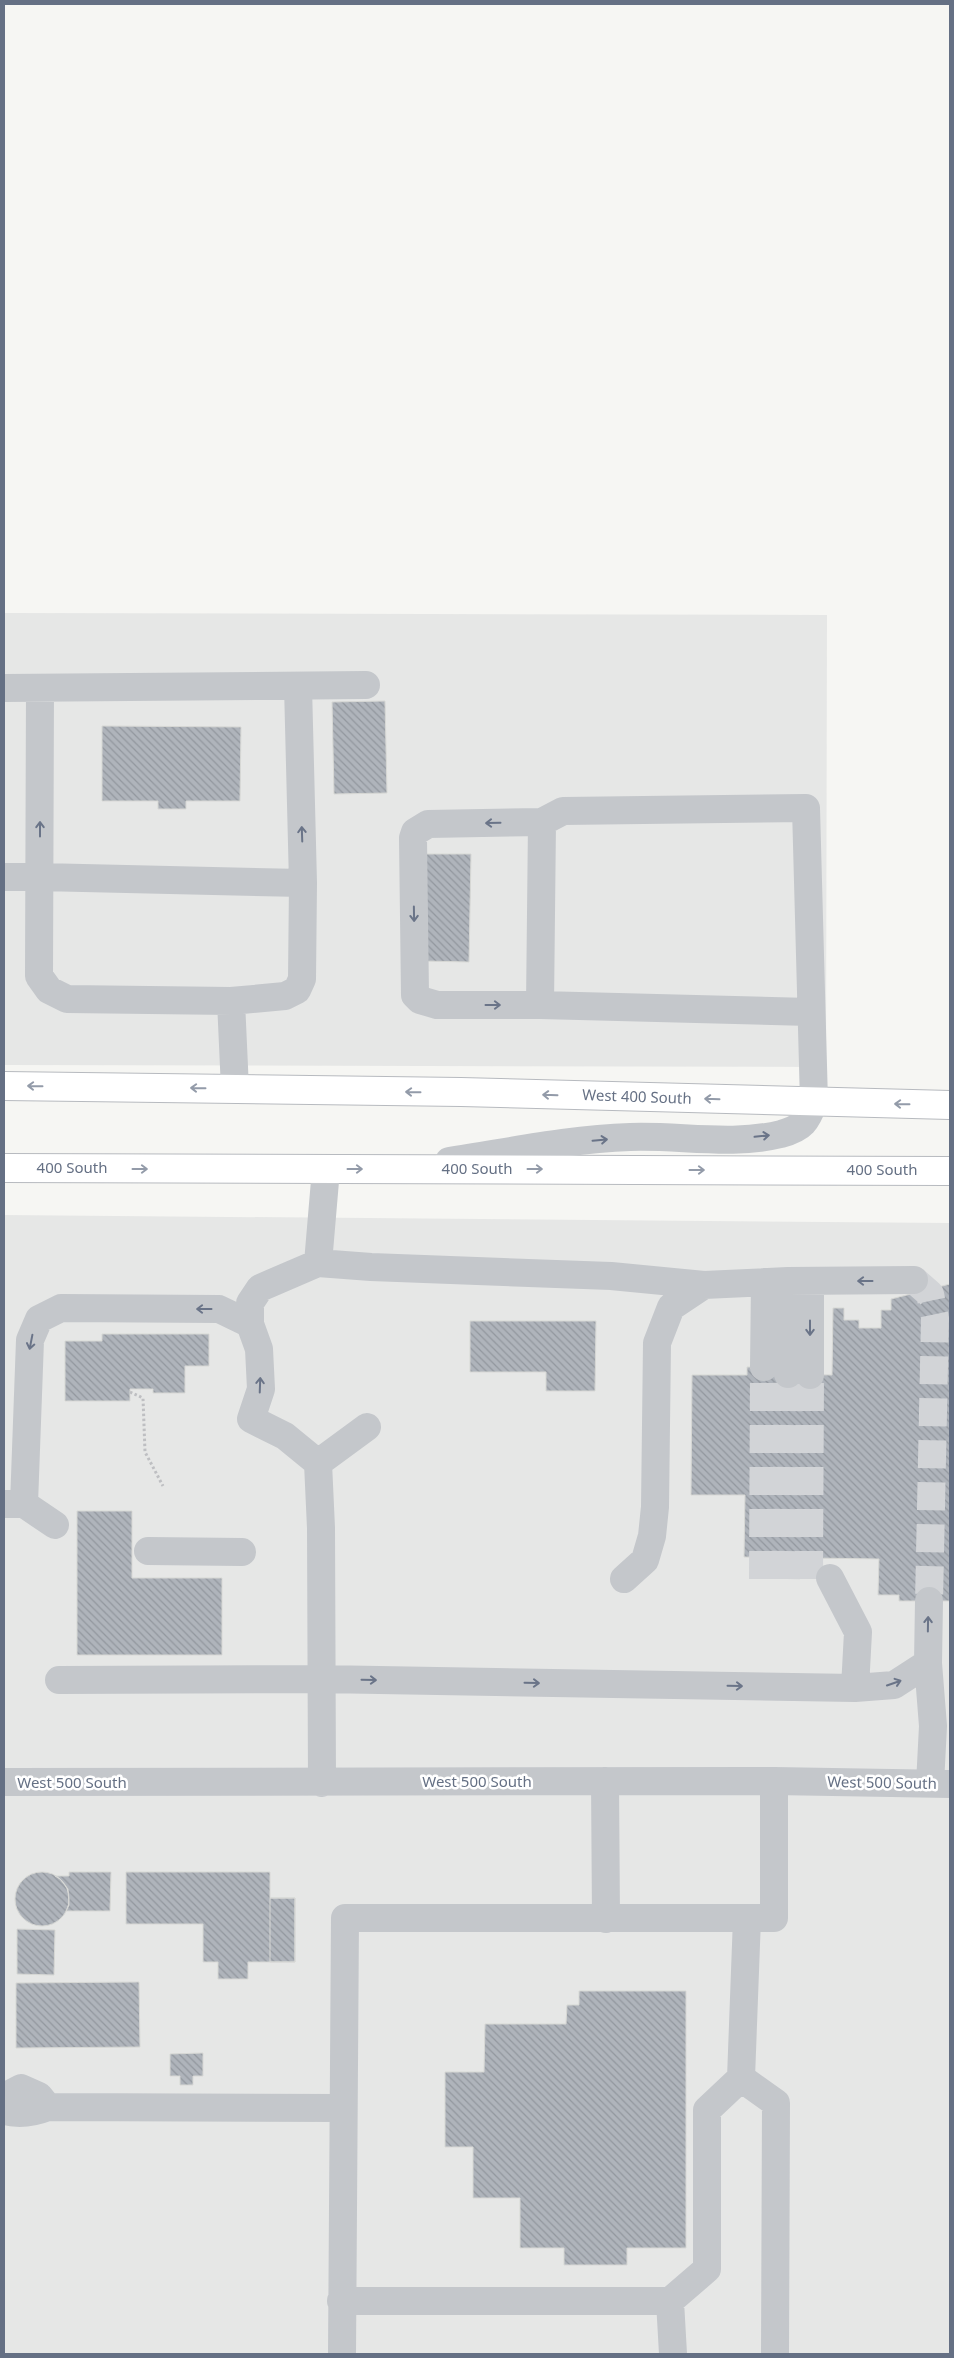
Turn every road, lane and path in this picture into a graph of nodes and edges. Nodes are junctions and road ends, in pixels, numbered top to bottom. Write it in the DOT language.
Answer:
graph roads {
  1 [pos="366,684"];
  2 [pos="298,686"];
  3 [pos="4,688"];
  4 [pos="40,689"];
  5 [pos="542,822"];
  6 [pos="4,878"];
  7 [pos="40,878"];
  8 [pos="303,883"];
  9 [pos="231,1000"];
  10 [pos="540,1005"];
  11 [pos="810,1012"];
  12 [pos="4,1086"];
  13 [pos="235,1089"];
  14 [pos="814,1102"];
  15 [pos="950,1105"];
  16 [pos="4,1168"];
  17 [pos="326,1169"];
  18 [pos="396,1169"];
  19 [pos="950,1170"];
  20 [pos="318,1263"];
  21 [pos="914,1280"];
  22 [pos="788,1281"];
  23 [pos="704,1285"];
  24 [pos="250,1324"];
  25 [pos="130,1392"];
  26 [pos="367,1427"];
  27 [pos="318,1463"];
  28 [pos="164,1486"];
  29 [pos="14,1504"];
  30 [pos="55,1525"];
  31 [pos="148,1551"];
  32 [pos="242,1552"];
  33 [pos="830,1578"];
  34 [pos="624,1579"];
  35 [pos="929,1601"];
  36 [pos="928,1663"];
  37 [pos="320,1679"];
  38 [pos="59,1680"];
  39 [pos="854,1688"];
  40 [pos="774,1780"];
  41 [pos="605,1781"];
  42 [pos="4,1782"];
  43 [pos="322,1783"];
  44 [pos="940,1784"];
  45 [pos="747,1918"];
  46 [pos="606,1919"];
  47 [pos="740,2078"];
  48 [pos="4,2097"];
  49 [pos="48,2107"];
  50 [pos="343,2108"];
  51 [pos="4,2111"];
  52 [pos="342,2301"];
  53 [pos="670,2301"];
  54 [pos="342,2354"];
  55 [pos="673,2354"];
  56 [pos="775,2354"];
  1 -- 2 [label="street"];
  2 -- 4 [label="street"];
  8 -- 2 [label="street, one-way"];
  3 -- 4 [label="street"];
  7 -- 4 [label="street, one-way"];
  5 -- 10 [label="street"];
  5 -- 10 [label="street, one-way"];
  5 -- 11 [label="street"];
  6 -- 7 [label="street"];
  7 -- 8 [label="street"];
  7 -- 9 [label="street"];
  8 -- 9 [label="street"];
  9 -- 13 [label="street"];
  10 -- 11 [label="street"];
  11 -- 14 [label="street"];
  13 -- 12 [label="main road, one-way"];
  14 -- 13 [label="main road, West 400 South, one-way"];
  15 -- 14 [label="main road, one-way"];
  18 -- 14 [label="street, one-way"];
  16 -- 17 [label="main road, 400 South, one-way"];
  17 -- 18 [label="main road, 400 South, one-way"];
  17 -- 20 [label="street"];
  18 -- 19 [label="main road, 400 South, one-way"];
  20 -- 23 [label="street"];
  20 -- 24 [label="street"];
  21 -- 22 [label="street, one-way"];
  22 -- 22 [label="street, one-way"];
  22 -- 23 [label="street"];
  23 -- 34 [label="street"];
  27 -- 24 [label="street, one-way"];
  24 -- 29 [label="street, one-way"];
  25 -- 28 [label="path"];
  26 -- 27 [label="street"];
  27 -- 37 [label="street"];
  29 -- 30 [label="street"];
  31 -- 32 [label="street"];
  33 -- 39 [label="street"];
  36 -- 35 [label="street, one-way"];
  39 -- 36 [label="street, one-way"];
  36 -- 44 [label="street"];
  37 -- 38 [label="street"];
  37 -- 39 [label="street, one-way"];
  37 -- 43 [label="street"];
  40 -- 41 [label="street, West 500 South"];
  40 -- 44 [label="street, West 500 South"];
  40 -- 45 [label="street"];
  41 -- 43 [label="street, West 500 South"];
  41 -- 46 [label="street"];
  42 -- 43 [label="street, West 500 South"];
  45 -- 46 [label="street"];
  45 -- 47 [label="street"];
  46 -- 50 [label="street"];
  47 -- 53 [label="street"];
  47 -- 56 [label="street"];
  48 -- 49 [label="street"];
  49 -- 50 [label="street"];
  49 -- 51 [label="street"];
  50 -- 52 [label="street"];
  52 -- 53 [label="street"];
  52 -- 54 [label="street"];
  53 -- 55 [label="street"];
}
